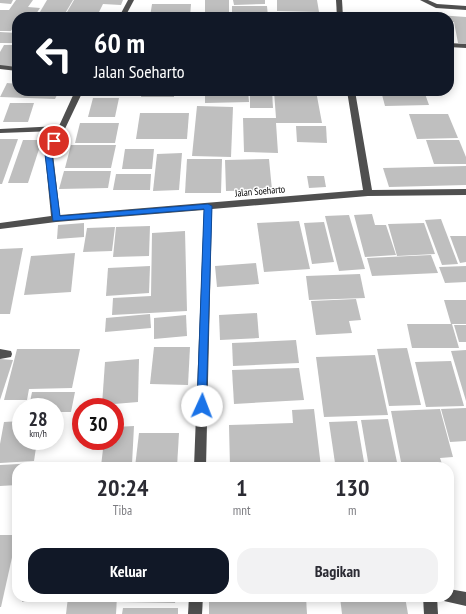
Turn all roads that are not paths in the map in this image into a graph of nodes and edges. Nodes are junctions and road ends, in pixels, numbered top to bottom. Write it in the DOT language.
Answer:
graph roads {
  1 [pos="131,0"];
  2 [pos="339,0"];
  3 [pos="423,0"];
  4 [pos="466,8"];
  5 [pos="125,12"];
  6 [pos="340,12"];
  7 [pos="454,45"];
  8 [pos="466,46"];
  9 [pos="0,67"];
  10 [pos="12,68"];
  11 [pos="76,96"];
  12 [pos="352,96"];
  13 [pos="60,128"];
  14 [pos="0,131"];
  15 [pos="466,192"];
  16 [pos="368,193"];
  17 [pos="208,206"];
  18 [pos="56,219"];
  19 [pos="0,226"];
  20 [pos="200,462"];
  21 [pos="454,597"];
  22 [pos="466,599"];
  23 [pos="196,602"];
  24 [pos="430,602"];
  25 [pos="195,614"];
  26 [pos="431,614"];
  1 -- 5 [label="street"];
  2 -- 6 [label="street"];
  3 -- 4 [label="street"];
  7 -- 8 [label="street"];
  9 -- 10 [label="street"];
  11 -- 13 [label="street"];
  12 -- 16 [label="street"];
  13 -- 14 [label="street"];
  13 -- 18 [label="street"];
  15 -- 16 [label="street, Jalan Soeharto"];
  16 -- 17 [label="street, Jalan Soeharto"];
  17 -- 18 [label="street, Jalan Soeharto"];
  17 -- 20 [label="street"];
  18 -- 19 [label="street, Jalan Soeharto"];
  21 -- 22 [label="street"];
  23 -- 25 [label="street"];
  24 -- 26 [label="street"];
}
